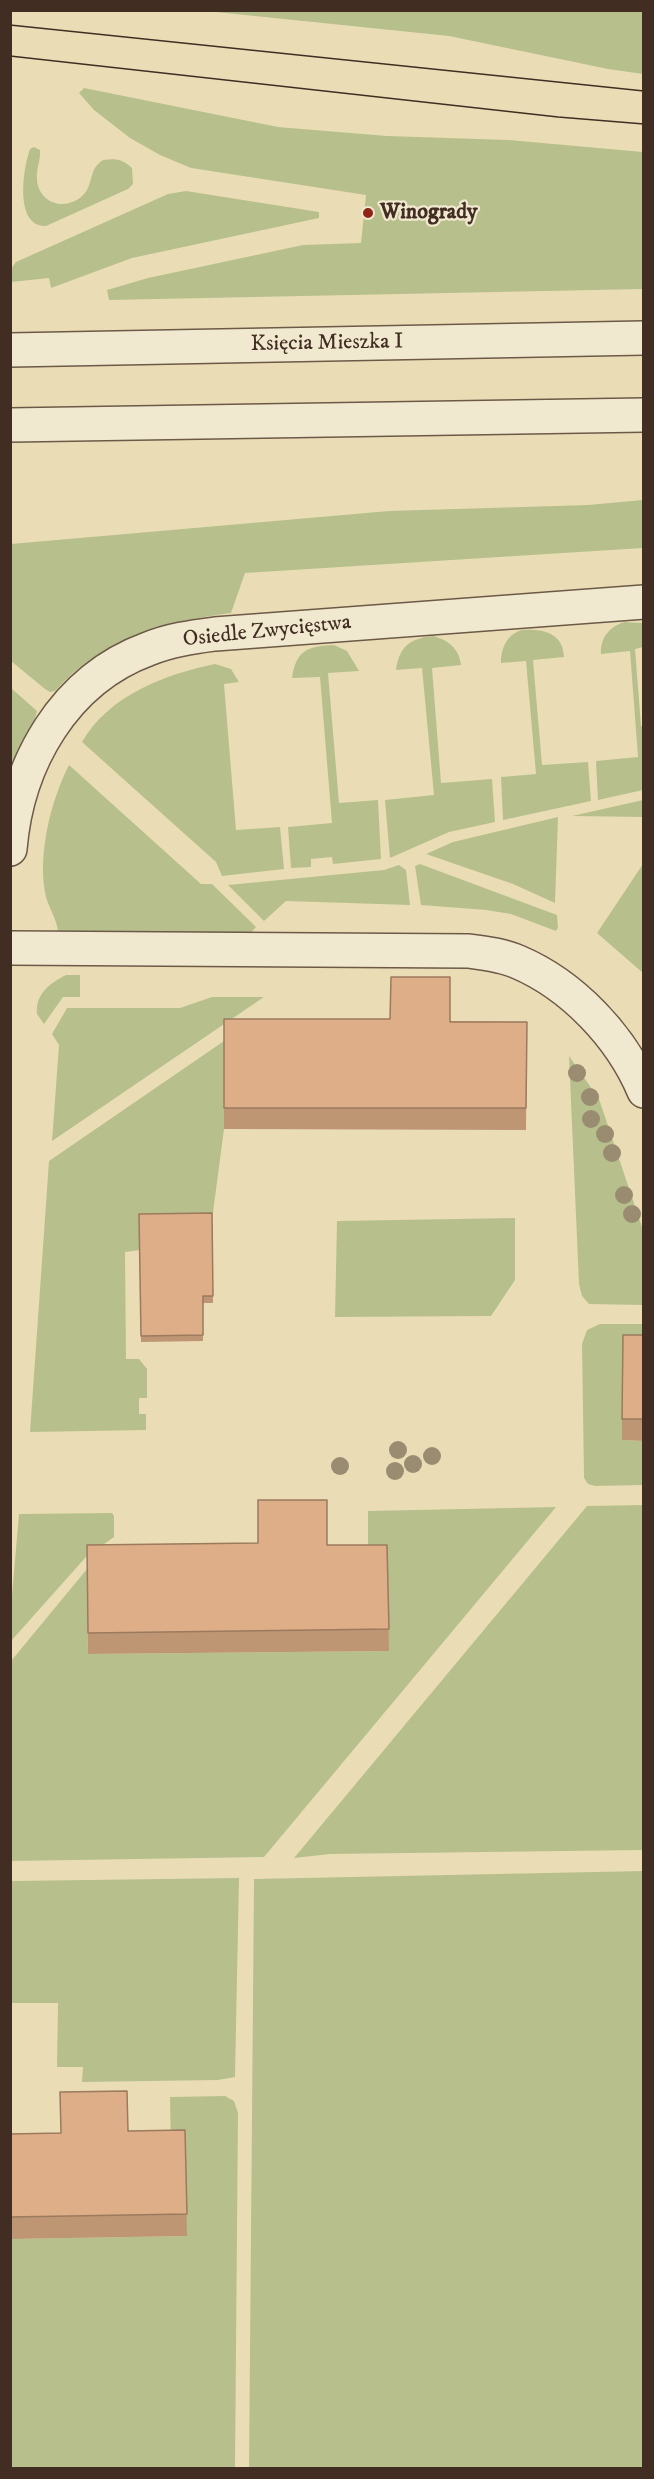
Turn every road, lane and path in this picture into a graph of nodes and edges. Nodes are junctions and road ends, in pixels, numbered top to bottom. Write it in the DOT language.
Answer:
graph roads {
  1 [pos="10,331"];
  2 [pos="644,338"];
  3 [pos="103,348"];
  4 [pos="10,350"];
  5 [pos="644,415"];
  6 [pos="20,429"];
  7 [pos="644,602"];
  8 [pos="10,849"];
  9 [pos="10,948"];
  10 [pos="644,1090"];
  1 -- 3 [label="street"];
  2 -- 3 [label="street, Księcia Mieszka I"];
  3 -- 4 [label="street, Księcia Mieszka I"];
  5 -- 6 [label="street"];
  7 -- 8 [label="street, Osiedle Zwycięstwa"];
  9 -- 10 [label="street"];
}
